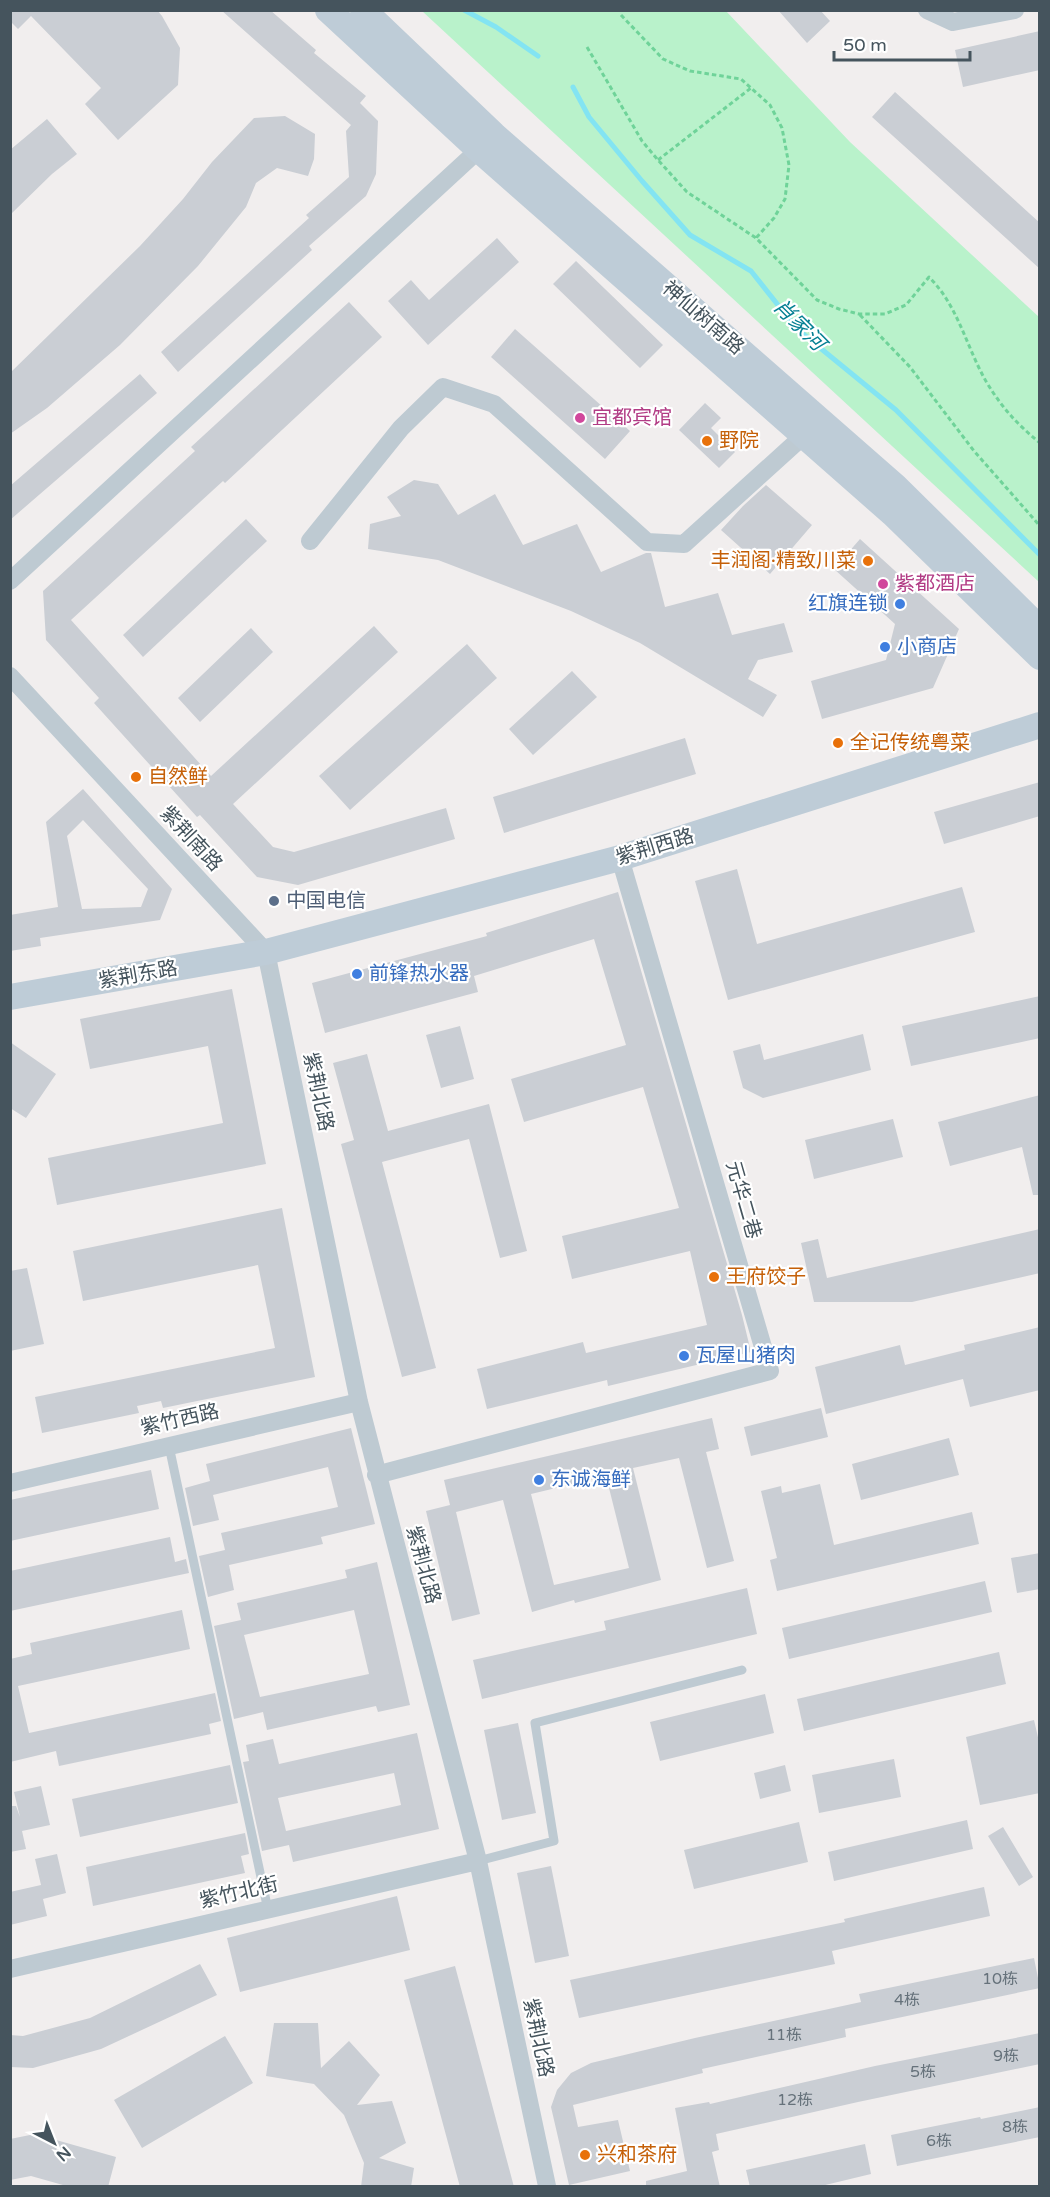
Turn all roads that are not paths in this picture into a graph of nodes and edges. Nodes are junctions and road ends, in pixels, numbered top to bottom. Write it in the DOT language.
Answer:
graph roads {
  1 [pos="328,10"];
  2 [pos="363,10"];
  3 [pos="927,10"];
  4 [pos="1014,10"];
  5 [pos="486,142"];
  6 [pos="811,428"];
  7 [pos="310,541"];
  8 [pos="10,581"];
  9 [pos="1040,629"];
  10 [pos="1040,657"];
  11 [pos="10,676"];
  12 [pos="1040,725"];
  13 [pos="620,858"];
  14 [pos="266,952"];
  15 [pos="10,997"];
  16 [pos="359,1402"];
  17 [pos="169,1446"];
  18 [pos="376,1475"];
  19 [pos="10,1483"];
  20 [pos="742,1670"];
  21 [pos="478,1861"];
  22 [pos="268,1910"];
  23 [pos="10,1969"];
  24 [pos="547,2187"];
  1 -- 5 [label="main road"];
  2 -- 5 [label="main road, 神仙树南路"];
  3 -- 4 [label="street"];
  5 -- 6 [label="main road, 神仙树南路"];
  5 -- 8 [label="street"];
  6 -- 7 [label="street"];
  6 -- 9 [label="main road, 神仙树南路"];
  6 -- 10 [label="main road"];
  11 -- 14 [label="street, 紫荆南路"];
  12 -- 13 [label="main road, 紫荆西路"];
  13 -- 14 [label="main road, 紫荆西路"];
  13 -- 18 [label="street, 元华二巷"];
  14 -- 15 [label="main road, 紫荆东路"];
  14 -- 16 [label="street, 紫荆北路"];
  16 -- 17 [label="street, 紫竹西路"];
  16 -- 18 [label="street, 紫荆北路"];
  17 -- 19 [label="street, 紫竹西路"];
  17 -- 22 [label="lane"];
  18 -- 21 [label="street, 紫荆北路"];
  20 -- 21 [label="lane"];
  21 -- 22 [label="street, 紫竹北街"];
  21 -- 24 [label="street, 紫荆北路"];
  22 -- 23 [label="street, 紫竹北街"];
}
